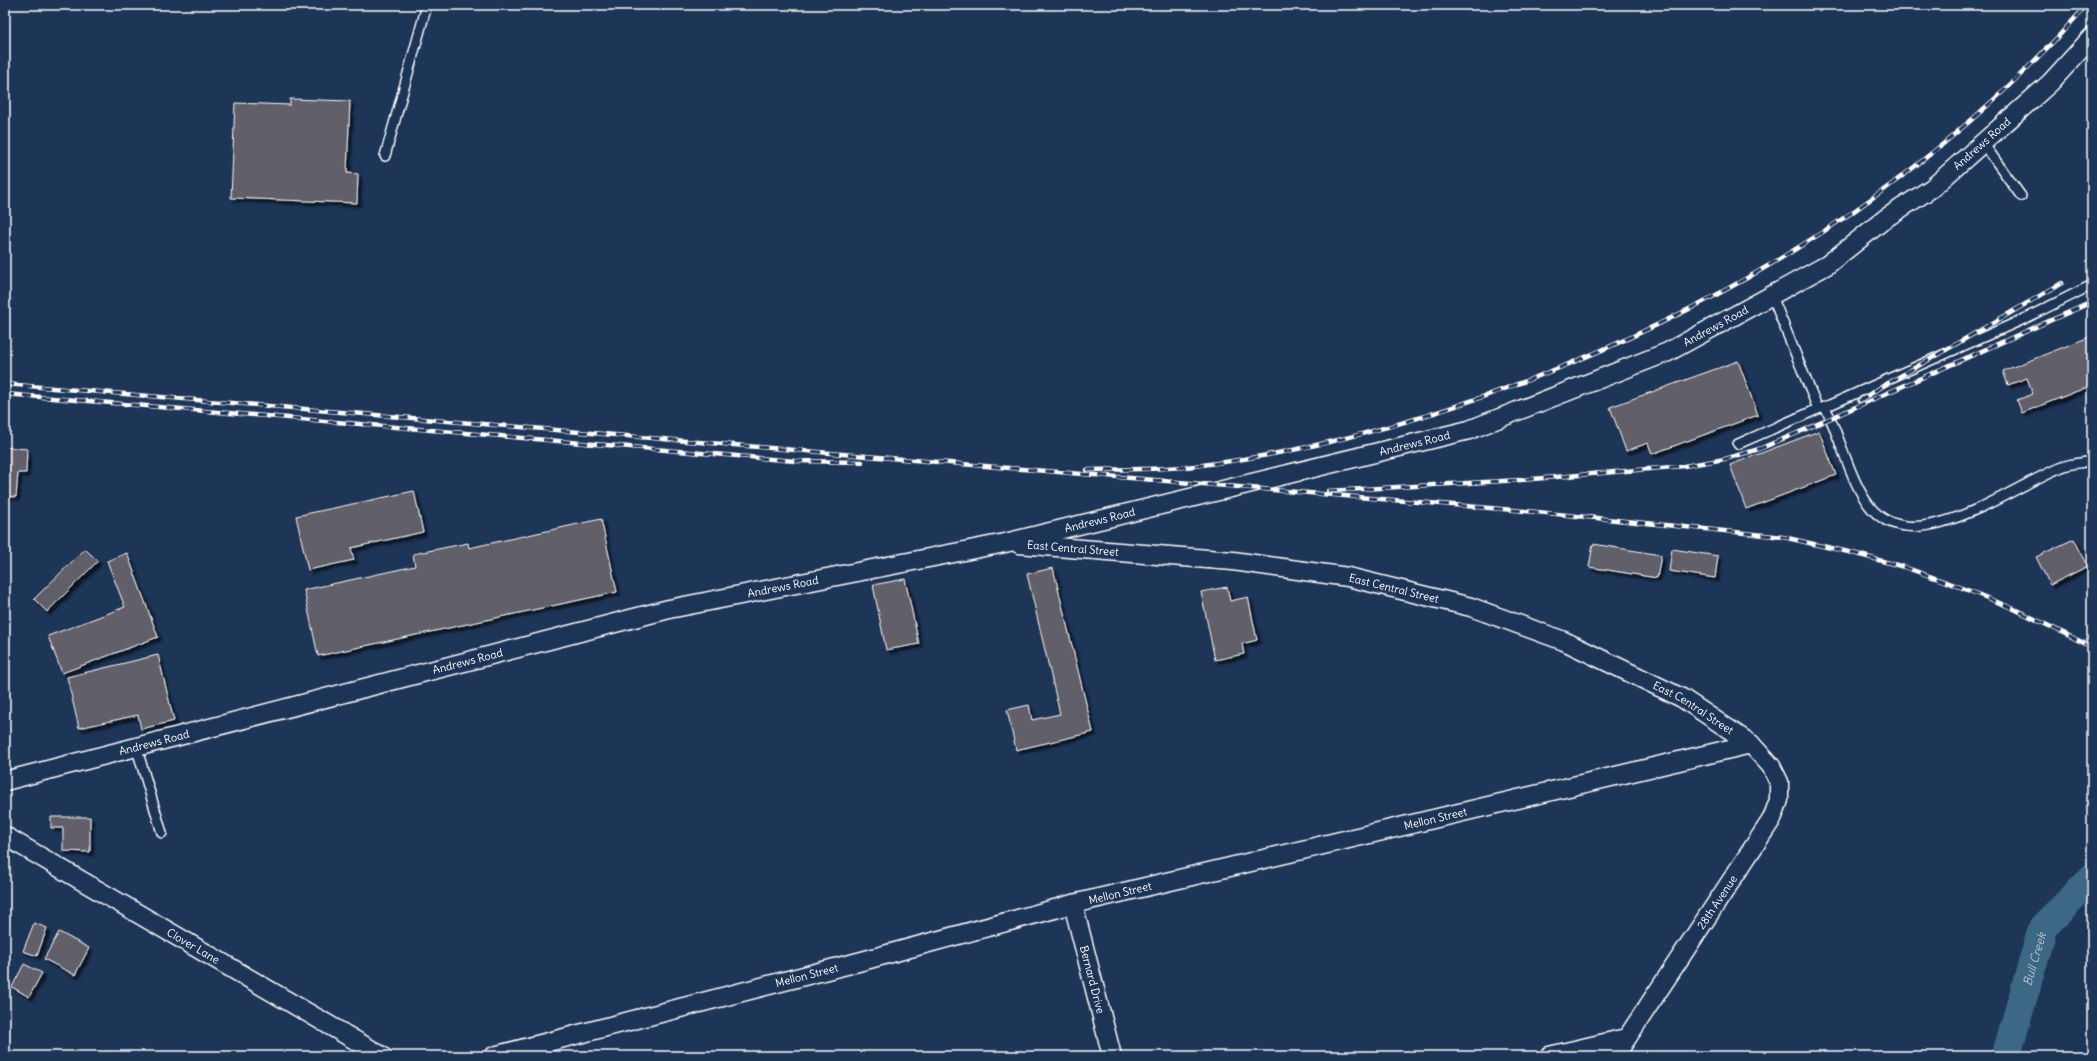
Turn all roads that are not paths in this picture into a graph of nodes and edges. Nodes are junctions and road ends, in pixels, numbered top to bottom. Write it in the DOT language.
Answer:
graph roads {
  1 [pos="427,5"];
  2 [pos="2092,38"];
  3 [pos="1983,143"];
  4 [pos="385,156"];
  5 [pos="2021,196"];
  6 [pos="2092,286"];
  7 [pos="1772,296"];
  8 [pos="1822,408"];
  9 [pos="1738,444"];
  10 [pos="2092,461"];
  11 [pos="1005,542"];
  12 [pos="1751,744"];
  13 [pos="136,746"];
  14 [pos="5,781"];
  15 [pos="162,833"];
  16 [pos="5,836"];
  17 [pos="1073,904"];
  18 [pos="1626,1038"];
  19 [pos="382,1056"];
  20 [pos="494,1056"];
  21 [pos="1112,1056"];
  22 [pos="1549,1056"];
  23 [pos="1615,1056"];
  1 -- 4 [label="lane"];
  2 -- 3 [label="street, Andrews Road"];
  3 -- 5 [label="lane"];
  3 -- 7 [label="street, Andrews Road"];
  6 -- 8 [label="lane"];
  7 -- 8 [label="lane"];
  7 -- 11 [label="street, Andrews Road"];
  8 -- 9 [label="lane"];
  8 -- 10 [label="lane"];
  11 -- 12 [label="street, East Central Street"];
  11 -- 13 [label="street, Andrews Road"];
  12 -- 17 [label="street, Mellon Street"];
  12 -- 18 [label="street, 28th Avenue"];
  13 -- 14 [label="street, Andrews Road"];
  13 -- 15 [label="lane"];
  16 -- 19 [label="street, Clover Lane"];
  17 -- 20 [label="street, Mellon Street"];
  17 -- 21 [label="street, Bernard Drive"];
  18 -- 22 [label="street"];
  18 -- 23 [label="street, 28th Avenue"];
}
